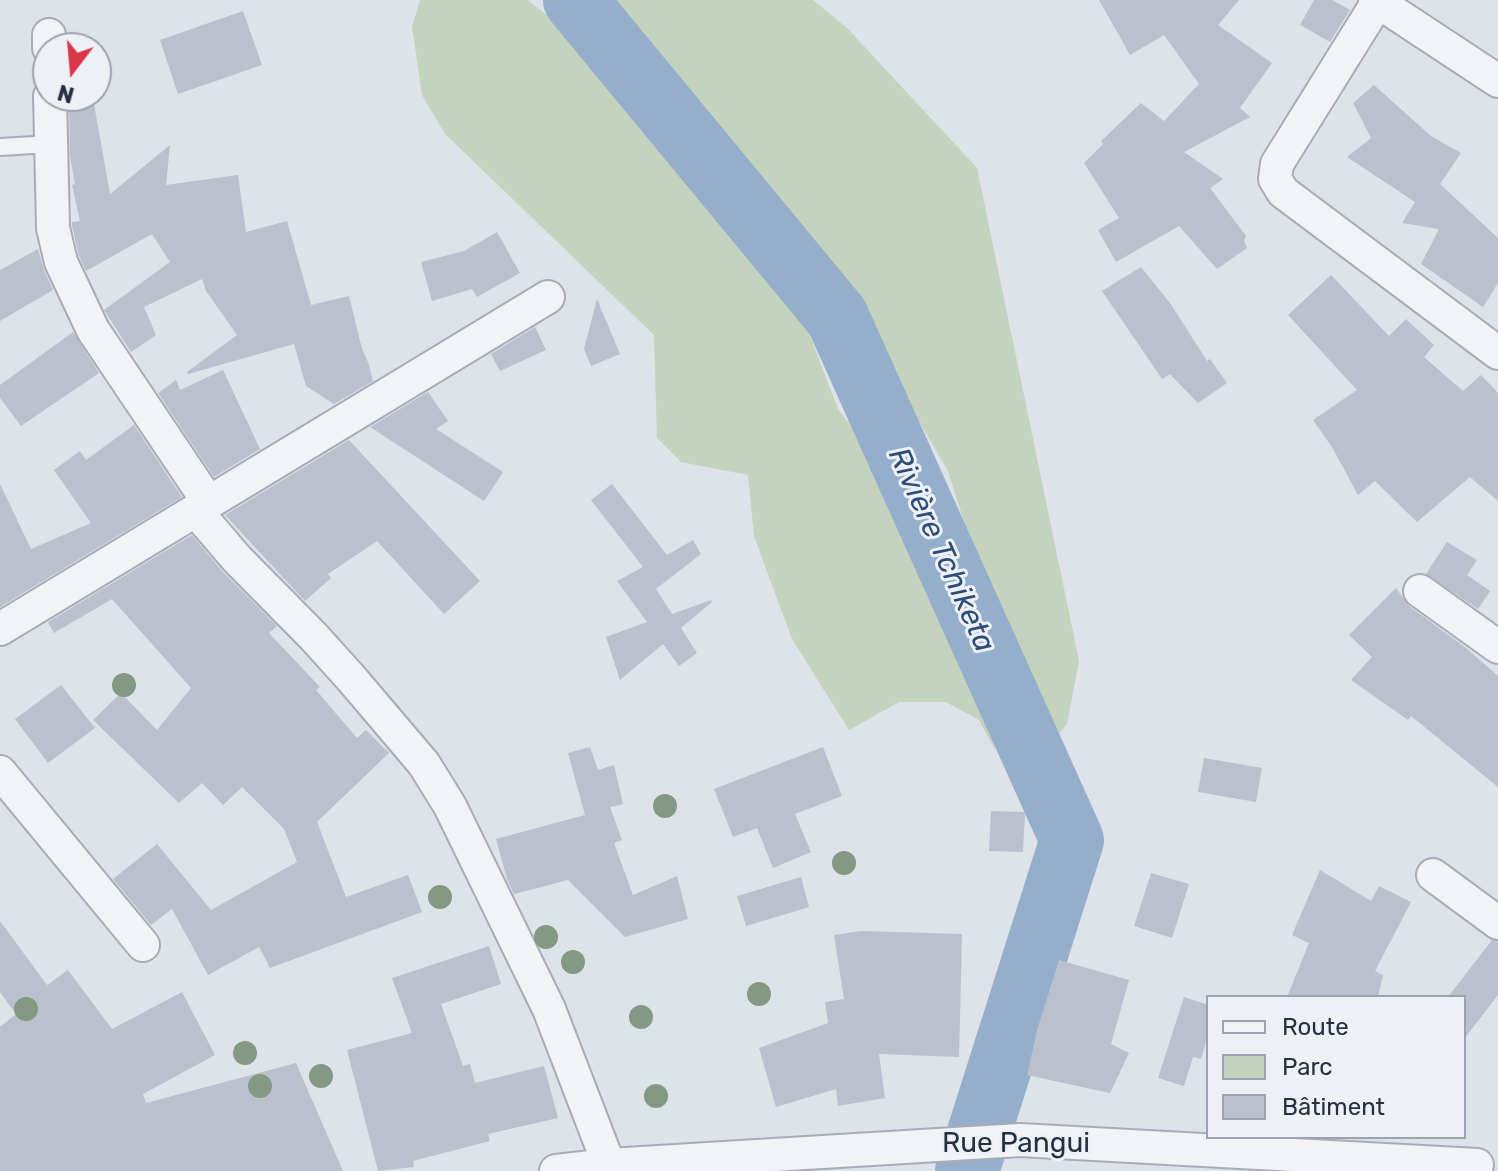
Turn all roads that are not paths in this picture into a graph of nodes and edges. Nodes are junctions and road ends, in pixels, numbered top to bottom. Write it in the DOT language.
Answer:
graph roads {
  1 [pos="1377,1"];
  2 [pos="1498,81"];
  3 [pos="50,112"];
  4 [pos="51,144"];
  5 [pos="0,147"];
  6 [pos="548,297"];
  7 [pos="1498,353"];
  8 [pos="202,507"];
  9 [pos="1420,591"];
  10 [pos="0,629"];
  11 [pos="1498,647"];
  12 [pos="0,772"];
  13 [pos="1433,875"];
  14 [pos="1498,923"];
  15 [pos="143,945"];
  16 [pos="1487,1163"];
  17 [pos="609,1165"];
  18 [pos="556,1171"];
  1 -- 2 [label="street"];
  1 -- 7 [label="street"];
  3 -- 4 [label="street"];
  4 -- 5 [label="lane"];
  4 -- 8 [label="street"];
  6 -- 8 [label="street"];
  8 -- 10 [label="street"];
  8 -- 17 [label="street"];
  9 -- 11 [label="street"];
  12 -- 15 [label="street"];
  13 -- 14 [label="street"];
  16 -- 17 [label="street, Rue Pangui"];
  17 -- 18 [label="street, Rue Pangui"];
}
